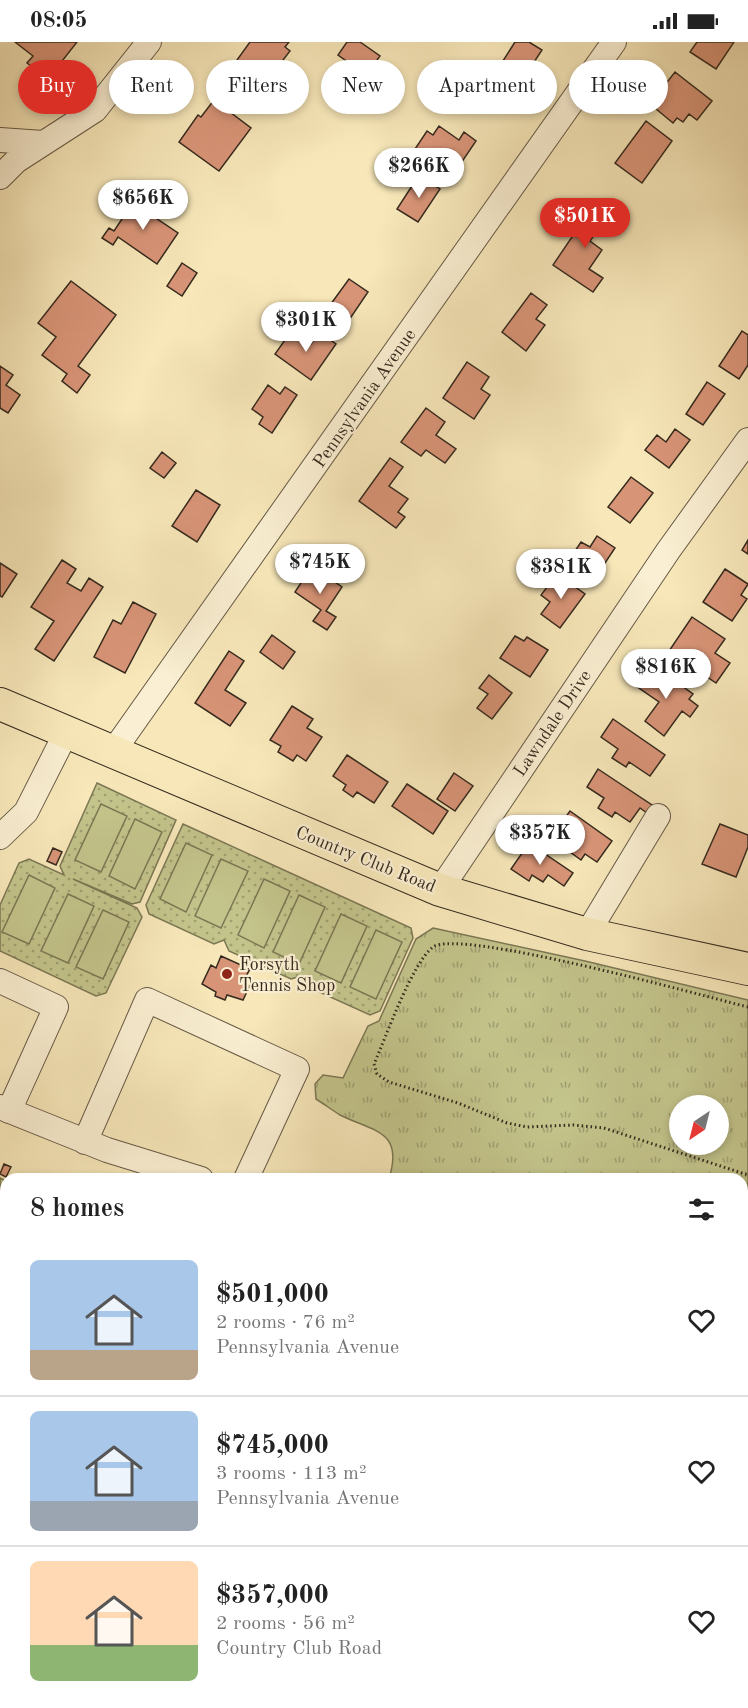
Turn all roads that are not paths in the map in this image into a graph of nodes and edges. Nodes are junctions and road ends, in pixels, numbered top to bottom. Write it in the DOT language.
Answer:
graph roads {
  1 [pos="149,42"];
  2 [pos="614,42"];
  3 [pos="0,140"];
  4 [pos="43,144"];
  5 [pos="0,177"];
  6 [pos="748,440"];
  7 [pos="0,704"];
  8 [pos="66,733"];
  9 [pos="112,753"];
  10 [pos="658,816"];
  11 [pos="0,837"];
  12 [pos="440,890"];
  13 [pos="587,934"];
  14 [pos="748,969"];
  15 [pos="0,981"];
  16 [pos="4,1109"];
  17 [pos="85,1142"];
  18 [pos="182,1173"];
  19 [pos="249,1173"];
  1 -- 4 [label="street"];
  2 -- 9 [label="street, Pennsylvania Avenue"];
  3 -- 4 [label="street"];
  4 -- 5 [label="street"];
  6 -- 12 [label="street, Lawndale Drive"];
  7 -- 8 [label="main road, Country Club Road"];
  8 -- 9 [label="main road, Country Club Road"];
  8 -- 11 [label="street"];
  9 -- 12 [label="main road, Country Club Road"];
  10 -- 13 [label="street"];
  12 -- 13 [label="main road, Country Club Road"];
  13 -- 14 [label="main road, Country Club Road"];
  15 -- 16 [label="street"];
  16 -- 17 [label="street"];
  17 -- 18 [label="street"];
  17 -- 19 [label="street"];
}
